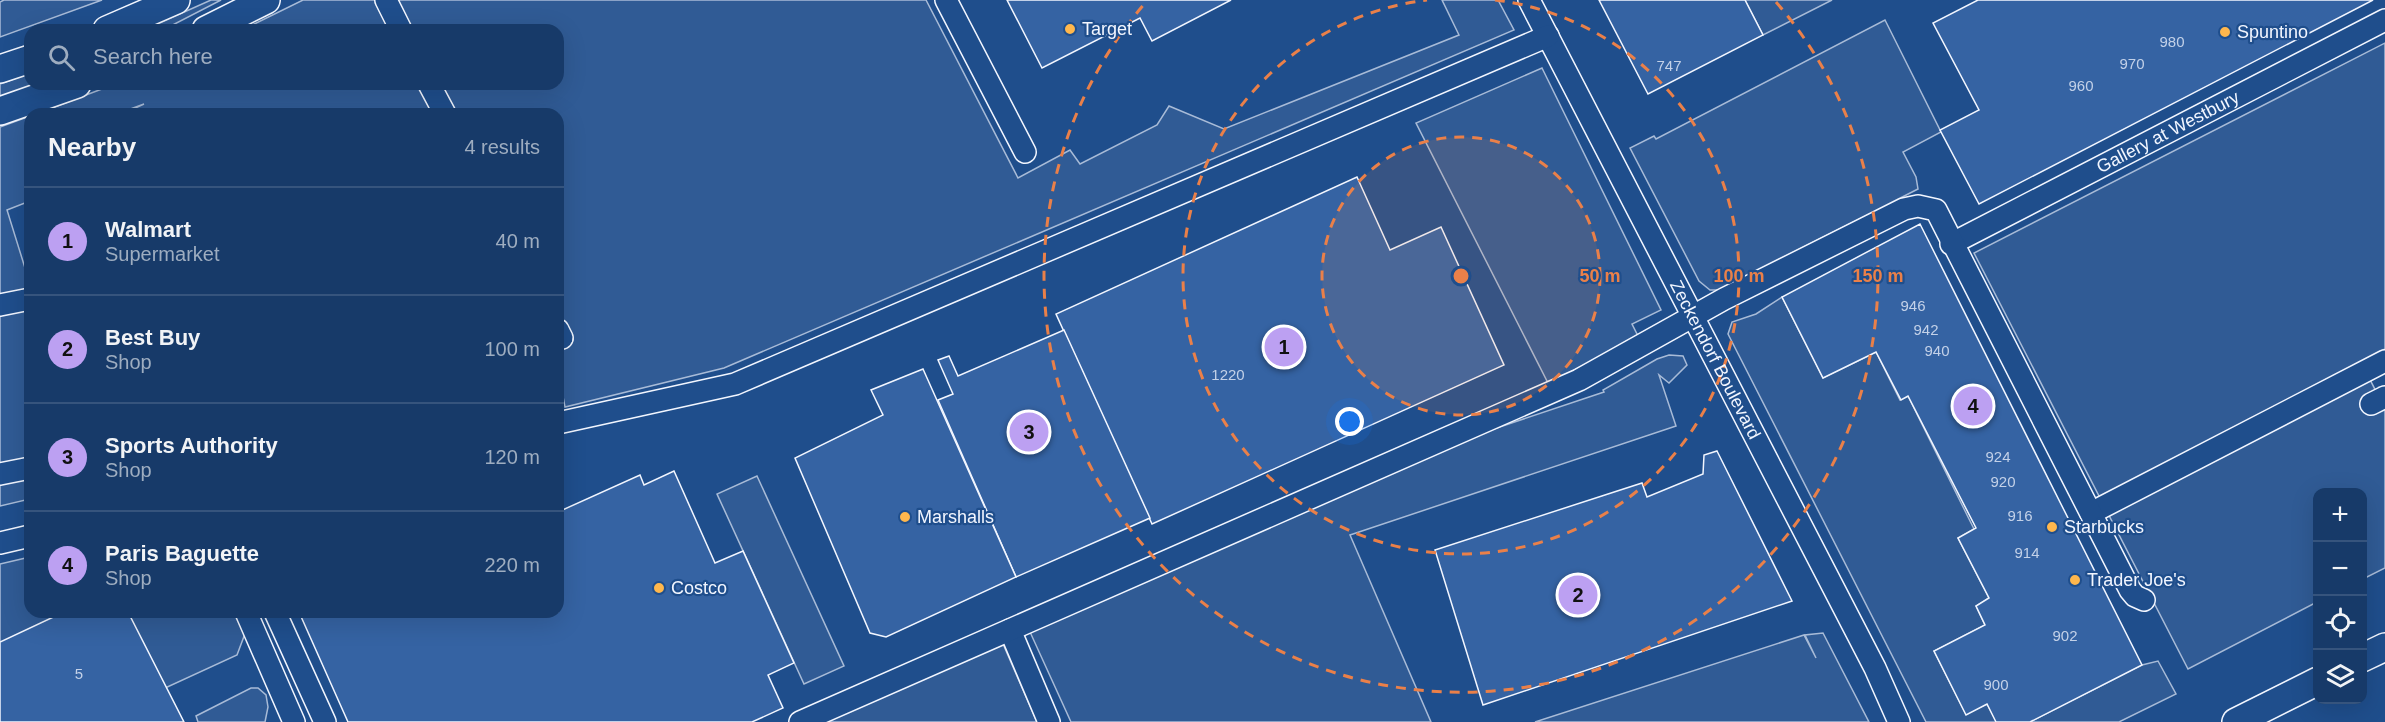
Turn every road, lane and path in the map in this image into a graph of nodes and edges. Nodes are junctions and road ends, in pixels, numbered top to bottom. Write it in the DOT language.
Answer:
graph roads {
  1 [pos="176,0"];
  2 [pos="266,0"];
  3 [pos="386,0"];
  4 [pos="946,0"];
  5 [pos="1529,0"];
  6 [pos="2385,20"];
  7 [pos="121,24"];
  8 [pos="218,24"];
  9 [pos="398,24"];
  10 [pos="1548,36"];
  11 [pos="24,61"];
  12 [pos="0,69"];
  13 [pos="60,90"];
  14 [pos="432,90"];
  15 [pos="442,108"];
  16 [pos="0,111"];
  17 [pos="1025,152"];
  18 [pos="1952,244"];
  19 [pos="24,299"];
  20 [pos="0,305"];
  21 [pos="1694,317"];
  22 [pos="2385,361"];
  23 [pos="564,422"];
  24 [pos="24,469"];
  25 [pos="0,474"];
  26 [pos="2091,513"];
  27 [pos="24,537"];
  28 [pos="0,543"];
  29 [pos="2145,600"];
  30 [pos="249,618"];
  31 [pos="278,618"];
  32 [pos="1010,630"];
  33 [pos="2385,647"];
  34 [pos="2367,656"];
  35 [pos="2313,684"];
  36 [pos="294,722"];
  37 [pos="325,722"];
  38 [pos="800,722"];
  39 [pos="1049,722"];
  40 [pos="1899,722"];
  41 [pos="2236,722"];
  1 -- 7 [label="main road"];
  2 -- 8 [label="main road"];
  3 -- 9 [label="street"];
  4 -- 17 [label="street"];
  5 -- 10 [label="street, Zeckendorf Boulevard"];
  6 -- 18 [label="street, Gallery at Westbury"];
  10 -- 21 [label="street, Zeckendorf Boulevard"];
  10 -- 23 [label="street"];
  11 -- 12 [label="main road"];
  13 -- 16 [label="main road"];
  14 -- 15 [label="street"];
  18 -- 21 [label="street"];
  18 -- 26 [label="street"];
  19 -- 20 [label="street"];
  21 -- 32 [label="street"];
  21 -- 40 [label="street, Zeckendorf Boulevard"];
  22 -- 26 [label="street"];
  24 -- 25 [label="street"];
  26 -- 29 [label="street"];
  27 -- 28 [label="street"];
  30 -- 36 [label="street"];
  31 -- 37 [label="street"];
  32 -- 38 [label="street"];
  32 -- 39 [label="street"];
  33 -- 34 [label="main road"];
  35 -- 41 [label="main road"];
}
